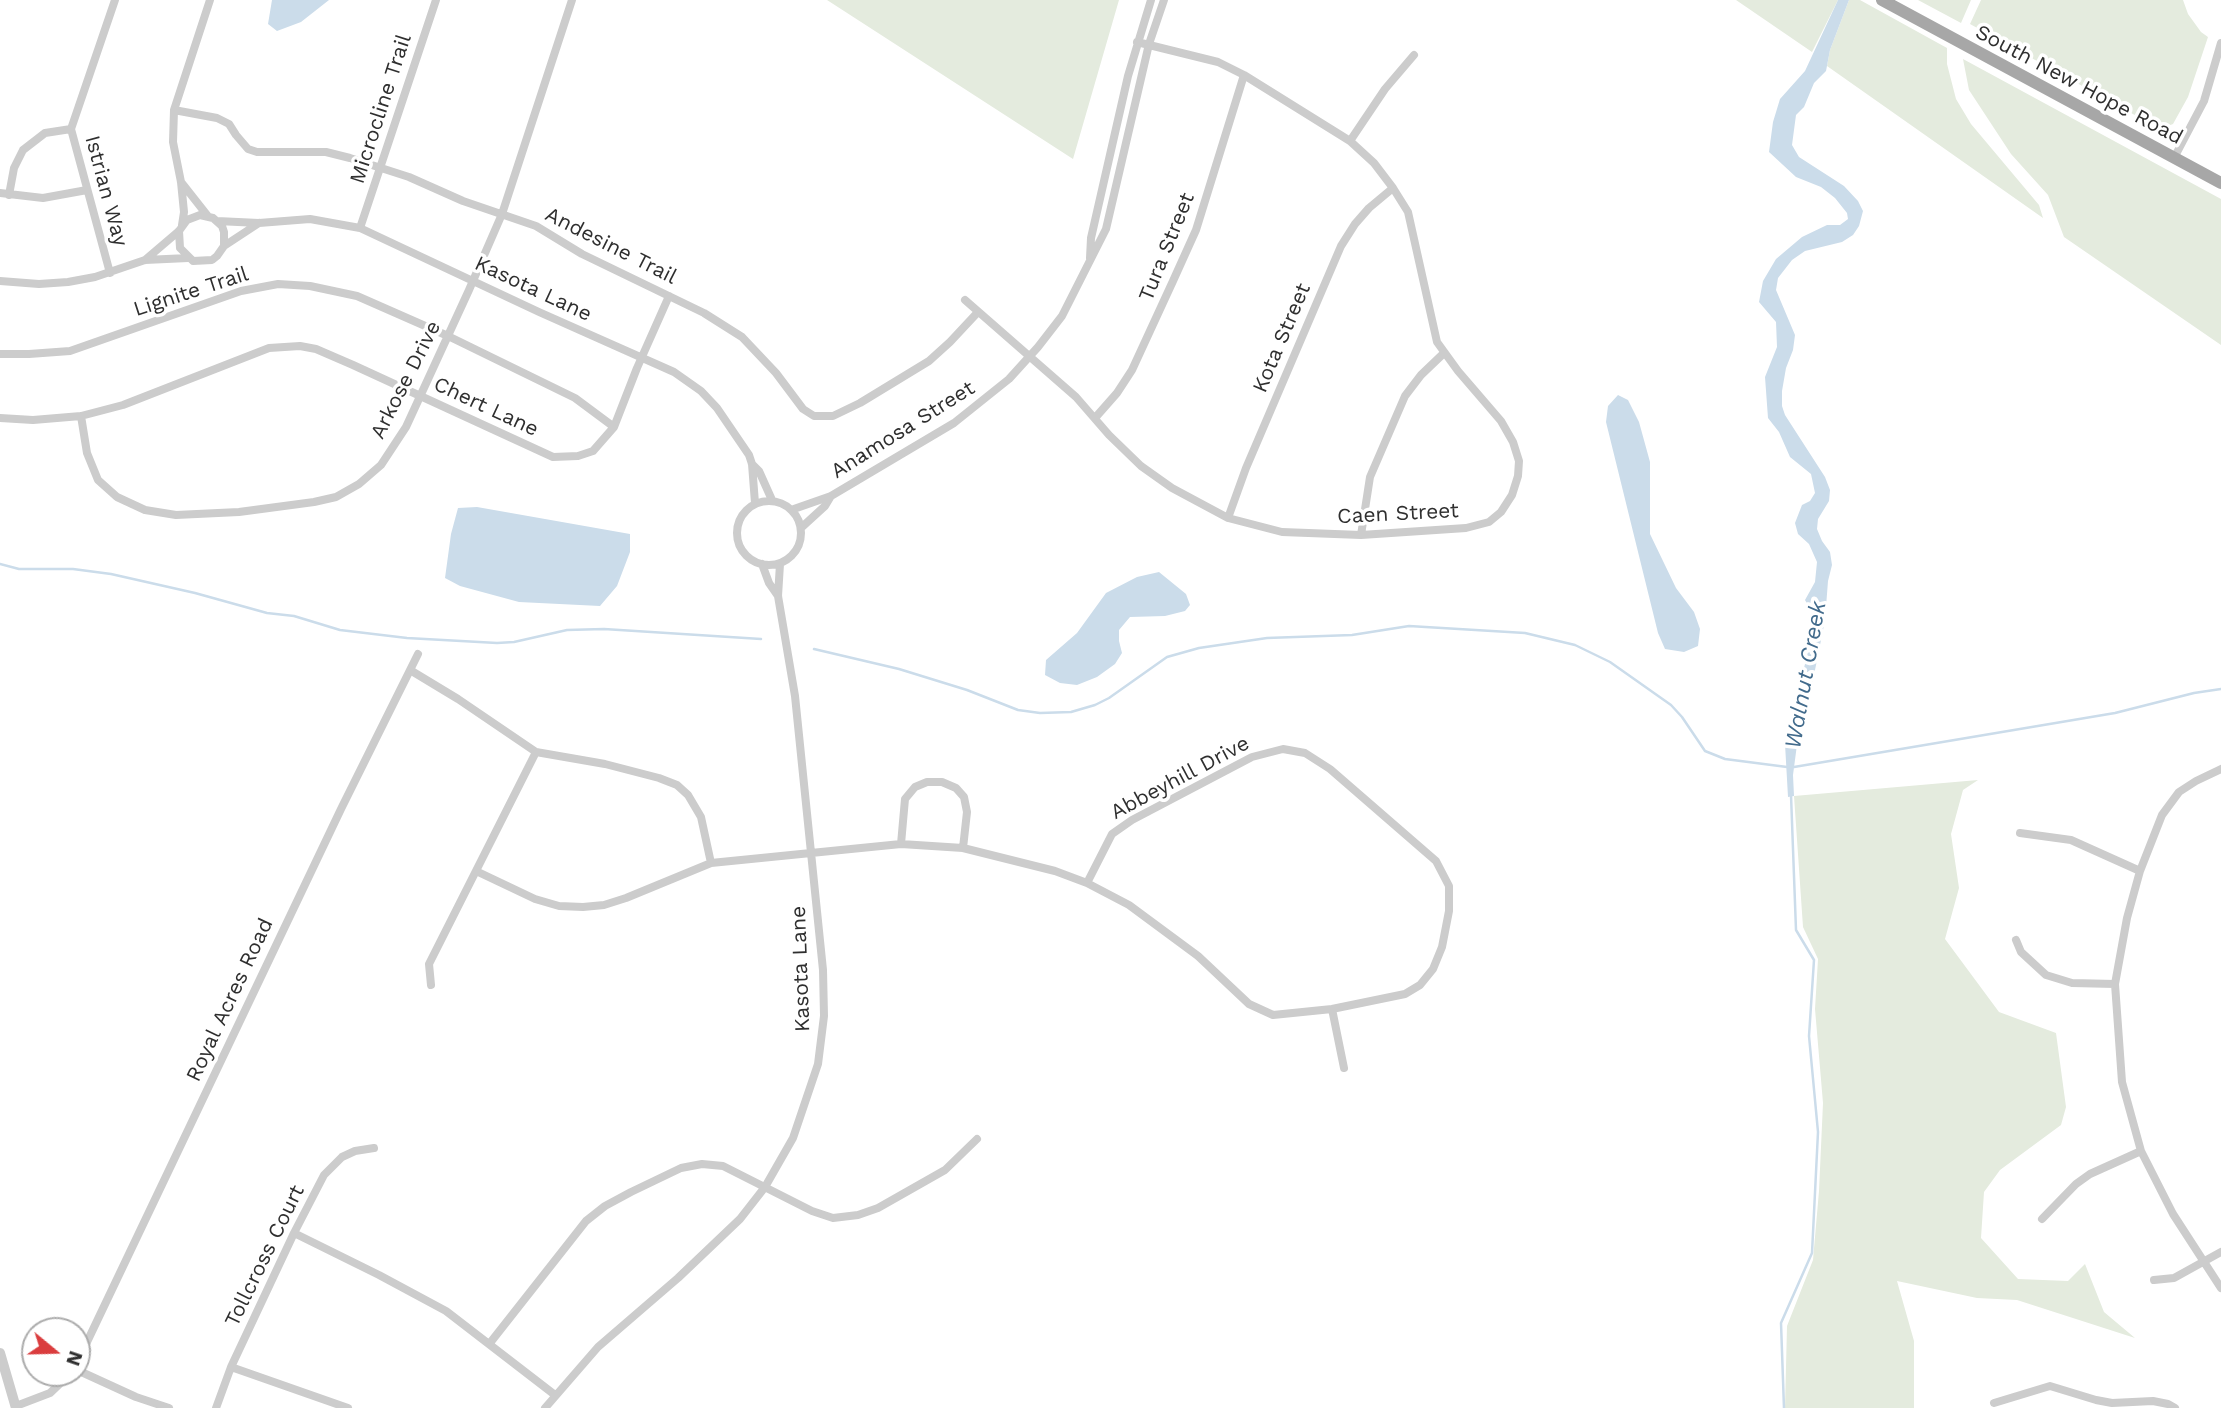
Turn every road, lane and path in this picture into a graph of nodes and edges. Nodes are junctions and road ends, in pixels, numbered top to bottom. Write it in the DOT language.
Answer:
graph roads {
  1 [pos="115,0"];
  2 [pos="210,0"];
  3 [pos="436,0"];
  4 [pos="572,0"];
  5 [pos="1151,0"];
  6 [pos="1164,0"];
  7 [pos="1882,0"];
  8 [pos="1138,42"];
  9 [pos="2221,43"];
  10 [pos="1149,44"];
  11 [pos="1414,55"];
  12 [pos="1244,75"];
  13 [pos="174,110"];
  14 [pos="71,129"];
  15 [pos="1350,141"];
  16 [pos="2174,158"];
  17 [pos="380,167"];
  18 [pos="181,182"];
  19 [pos="2221,183"];
  20 [pos="1393,188"];
  21 [pos="87,190"];
  22 [pos="5,194"];
  23 [pos="502,214"];
  24 [pos="208,216"];
  25 [pos="217,221"];
  26 [pos="259,223"];
  27 [pos="181,228"];
  28 [pos="360,228"];
  29 [pos="224,246"];
  30 [pos="188,258"];
  31 [pos="1090,258"];
  32 [pos="145,260"];
  33 [pos="110,273"];
  34 [pos="0,281"];
  35 [pos="473,281"];
  36 [pos="669,296"];
  37 [pos="965,300"];
  38 [pos="978,312"];
  39 [pos="448,336"];
  40 [pos="0,354"];
  41 [pos="1444,354"];
  42 [pos="642,357"];
  43 [pos="1030,358"];
  44 [pos="420,396"];
  45 [pos="81,416"];
  46 [pos="0,418"];
  47 [pos="1095,418"];
  48 [pos="614,427"];
  49 [pos="752,464"];
  50 [pos="831,496"];
  51 [pos="772,500"];
  52 [pos="755,503"];
  53 [pos="791,510"];
  54 [pos="1228,517"];
  55 [pos="802,527"];
  56 [pos="1361,535"];
  57 [pos="762,564"];
  58 [pos="780,564"];
  59 [pos="778,596"];
  60 [pos="418,654"];
  61 [pos="410,670"];
  62 [pos="536,752"];
  63 [pos="2221,769"];
  64 [pos="2020,833"];
  65 [pos="901,844"];
  66 [pos="963,848"];
  67 [pos="811,852"];
  68 [pos="711,863"];
  69 [pos="476,871"];
  70 [pos="2140,871"];
  71 [pos="1087,883"];
  72 [pos="2016,940"];
  73 [pos="431,985"];
  74 [pos="2115,985"];
  75 [pos="1332,1009"];
  76 [pos="1343,1068"];
  77 [pos="977,1139"];
  78 [pos="374,1148"];
  79 [pos="2141,1151"];
  80 [pos="765,1187"];
  81 [pos="2042,1219"];
  82 [pos="294,1233"];
  83 [pos="2221,1252"];
  84 [pos="2203,1264"];
  85 [pos="2154,1280"];
  86 [pos="2221,1288"];
  87 [pos="91,1334"];
  88 [pos="490,1343"];
  89 [pos="0,1353"];
  90 [pos="231,1367"];
  91 [pos="91,1376"];
  92 [pos="56,1387"];
  93 [pos="555,1395"];
  94 [pos="1994,1404"];
  95 [pos="2113,1406"];
  96 [pos="16,1407"];
  97 [pos="169,1408"];
  98 [pos="216,1408"];
  99 [pos="348,1408"];
  100 [pos="545,1408"];
  101 [pos="2175,1408"];
  1 -- 14 [label="street, Istrian Way"];
  2 -- 13 [label="street"];
  3 -- 17 [label="street, Microcline Trail"];
  4 -- 23 [label="street, Arkose Drive"];
  5 -- 8 [label="street, Anamosa Street"];
  6 -- 10 [label="street, Anamosa Street"];
  7 -- 16 [label="main road, South New Hope Road"];
  8 -- 10 [label="street, Caen Street"];
  8 -- 31 [label="street, Anamosa Street"];
  9 -- 16 [label="street"];
  10 -- 12 [label="street, Caen Street"];
  10 -- 31 [label="street, Anamosa Street"];
  11 -- 15 [label="street"];
  12 -- 15 [label="street, Caen Street"];
  12 -- 47 [label="street, Tura Street"];
  13 -- 17 [label="street, Andesine Trail"];
  13 -- 18 [label="street"];
  14 -- 21 [label="street, Istrian Way"];
  14 -- 22 [label="street"];
  15 -- 20 [label="street, Caen Street"];
  16 -- 19 [label="main road, South New Hope Road"];
  17 -- 23 [label="street, Andesine Trail"];
  17 -- 28 [label="street, Microcline Trail"];
  18 -- 24 [label="street"];
  18 -- 27 [label="street"];
  20 -- 41 [label="street, Caen Street"];
  20 -- 54 [label="street, Kota Street"];
  21 -- 22 [label="street"];
  21 -- 33 [label="street, Istrian Way"];
  23 -- 35 [label="street, Arkose Drive"];
  23 -- 36 [label="street, Andesine Trail"];
  24 -- 25 [label="street, Kasota Lane"];
  24 -- 27 [label="street, Kasota Lane"];
  25 -- 26 [label="street, Kasota Lane"];
  25 -- 29 [label="street"];
  26 -- 28 [label="street, Kasota Lane"];
  26 -- 29 [label="street, Kasota Lane"];
  27 -- 30 [label="street"];
  27 -- 32 [label="street, Kasota Lane"];
  28 -- 35 [label="street, Kasota Lane"];
  29 -- 30 [label="street, Kasota Lane"];
  30 -- 32 [label="street, Kasota Lane"];
  31 -- 43 [label="street, Anamosa Street"];
  32 -- 33 [label="street, Kasota Lane"];
  33 -- 34 [label="street, Kasota Lane"];
  35 -- 39 [label="street, Arkose Drive"];
  35 -- 42 [label="street, Kasota Lane"];
  36 -- 38 [label="street, Andesine Trail"];
  36 -- 42 [label="street, Chert Lane"];
  37 -- 38 [label="street, Caen Street"];
  38 -- 43 [label="street, Caen Street"];
  39 -- 40 [label="street, Lignite Trail"];
  39 -- 44 [label="street, Arkose Drive"];
  39 -- 48 [label="street, Lignite Trail"];
  41 -- 56 [label="street"];
  41 -- 56 [label="street, Caen Street"];
  42 -- 48 [label="street, Chert Lane"];
  42 -- 49 [label="street, Kasota Lane"];
  43 -- 47 [label="street, Caen Street"];
  43 -- 50 [label="street, Anamosa Street"];
  44 -- 45 [label="street, Chert Lane"];
  44 -- 45 [label="street, Arkose Drive"];
  44 -- 48 [label="street, Chert Lane"];
  45 -- 46 [label="street, Chert Lane"];
  47 -- 54 [label="street, Caen Street"];
  49 -- 51 [label="street, Kasota Lane"];
  49 -- 52 [label="street, Kasota Lane"];
  50 -- 53 [label="street, Anamosa Street"];
  50 -- 55 [label="street, Anamosa Street"];
  51 -- 52 [label="street"];
  51 -- 53 [label="street"];
  52 -- 57 [label="street, Kasota Lane"];
  53 -- 55 [label="street"];
  54 -- 56 [label="street, Caen Street"];
  55 -- 58 [label="street"];
  57 -- 58 [label="street"];
  57 -- 59 [label="street, Kasota Lane"];
  58 -- 59 [label="street, Kasota Lane"];
  59 -- 67 [label="street, Kasota Lane"];
  60 -- 61 [label="street, Royal Acres Road"];
  61 -- 62 [label="street"];
  61 -- 87 [label="street, Royal Acres Road"];
  62 -- 68 [label="street"];
  62 -- 69 [label="street"];
  63 -- 70 [label="street"];
  64 -- 70 [label="street"];
  65 -- 66 [label="street, Abbeyhill Drive"];
  65 -- 66 [label="street"];
  65 -- 67 [label="street, Abbeyhill Drive"];
  66 -- 71 [label="street, Abbeyhill Drive"];
  67 -- 68 [label="street, Abbeyhill Drive"];
  67 -- 80 [label="street, Kasota Lane"];
  68 -- 69 [label="street, Abbeyhill Drive"];
  69 -- 73 [label="street"];
  70 -- 74 [label="street"];
  71 -- 75 [label="street, Abbeyhill Drive"];
  71 -- 75 [label="street, Abbeyhill Drive"];
  72 -- 74 [label="street"];
  74 -- 79 [label="street"];
  75 -- 76 [label="street"];
  77 -- 80 [label="street"];
  78 -- 82 [label="street, Tollcross Court"];
  79 -- 81 [label="street"];
  79 -- 84 [label="street"];
  80 -- 88 [label="street"];
  80 -- 93 [label="street, Kasota Lane"];
  82 -- 88 [label="street"];
  82 -- 90 [label="street, Tollcross Court"];
  83 -- 84 [label="street"];
  84 -- 85 [label="street"];
  84 -- 86 [label="street"];
  88 -- 93 [label="street"];
  89 -- 96 [label="street"];
  90 -- 98 [label="street, Tollcross Court"];
  90 -- 99 [label="street"];
  91 -- 97 [label="street"];
  92 -- 96 [label="street"];
  93 -- 100 [label="street, Kasota Lane"];
  94 -- 95 [label="street"];
  95 -- 101 [label="street"];
}
